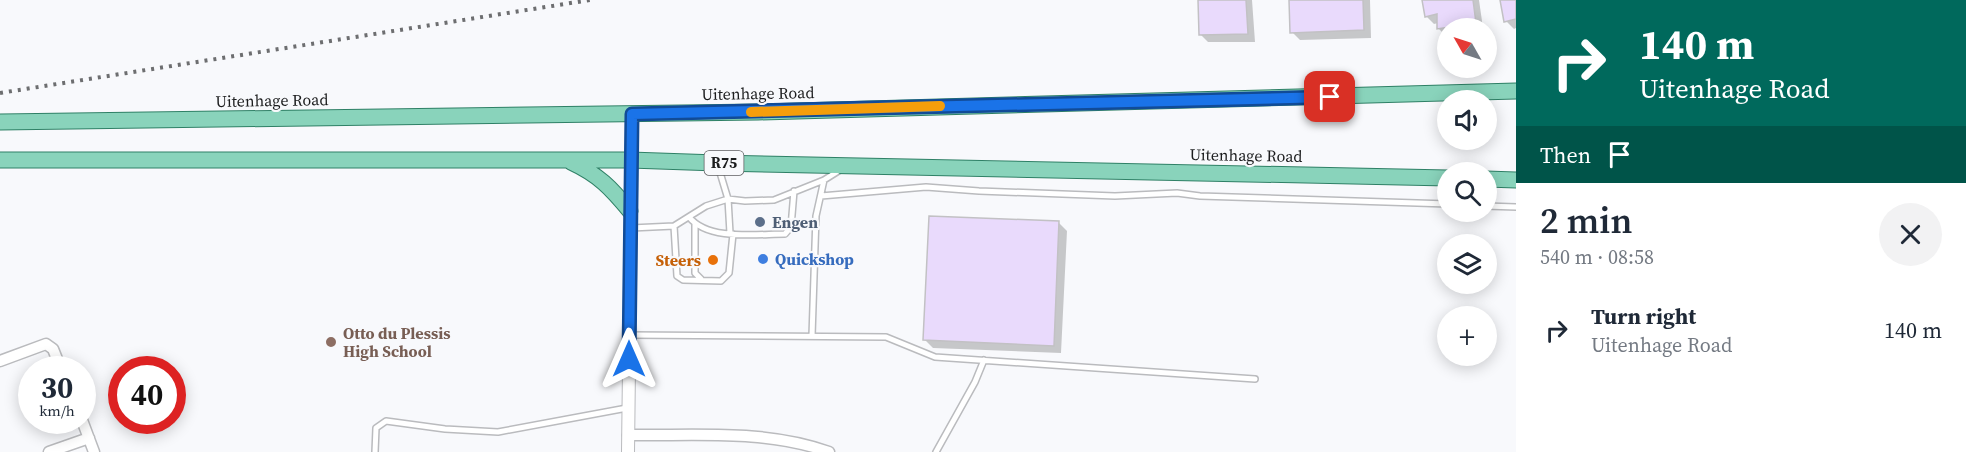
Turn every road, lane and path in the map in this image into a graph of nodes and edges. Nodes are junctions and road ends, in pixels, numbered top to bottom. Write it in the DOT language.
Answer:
graph roads {
  1 [pos="1516,91"];
  2 [pos="632,114"];
  3 [pos="0,122"];
  4 [pos="0,160"];
  5 [pos="566,160"];
  6 [pos="630,160"];
  7 [pos="717,163"];
  8 [pos="846,166"];
  9 [pos="1437,178"];
  10 [pos="1497,179"];
  11 [pos="824,180"];
  12 [pos="1516,180"];
  13 [pos="794,191"];
  14 [pos="821,196"];
  15 [pos="728,199"];
  16 [pos="1437,204"];
  17 [pos="1497,206"];
  18 [pos="1516,207"];
  19 [pos="630,211"];
  20 [pos="688,217"];
  21 [pos="695,224"];
  22 [pos="674,226"];
  23 [pos="630,228"];
  24 [pos="731,234"];
  25 [pos="702,280"];
  26 [pos="629,336"];
  27 [pos="812,336"];
  28 [pos="56,356"];
  29 [pos="984,360"];
  30 [pos="0,361"];
  31 [pos="1255,379"];
  32 [pos="629,407"];
  33 [pos="87,434"];
  34 [pos="628,435"];
  35 [pos="89,438"];
  36 [pos="49,452"];
  37 [pos="94,452"];
  38 [pos="375,452"];
  39 [pos="628,452"];
  40 [pos="829,452"];
  41 [pos="936,452"];
  1 -- 2 [label="main road, Uitenhage Road"];
  2 -- 3 [label="main road, Uitenhage Road"];
  2 -- 6 [label="street"];
  4 -- 5 [label="main road, Uitenhage Road / R75"];
  5 -- 6 [label="main road, Uitenhage Road / R75"];
  5 -- 19 [label="main road"];
  6 -- 7 [label="main road, Uitenhage Road / R75"];
  6 -- 19 [label="street"];
  7 -- 8 [label="main road, Uitenhage Road / R75"];
  7 -- 15 [label="lane"];
  8 -- 9 [label="main road, Uitenhage Road / R75"];
  8 -- 11 [label="lane"];
  10 -- 12 [label="main road"];
  11 -- 13 [label="lane"];
  11 -- 14 [label="lane"];
  13 -- 15 [label="lane"];
  13 -- 24 [label="lane"];
  14 -- 16 [label="lane"];
  14 -- 27 [label="lane"];
  15 -- 20 [label="lane"];
  15 -- 24 [label="lane"];
  17 -- 18 [label="lane"];
  19 -- 23 [label="street"];
  20 -- 21 [label="lane"];
  20 -- 22 [label="lane"];
  21 -- 24 [label="lane"];
  21 -- 25 [label="lane"];
  22 -- 23 [label="lane"];
  22 -- 25 [label="lane"];
  23 -- 26 [label="street"];
  24 -- 25 [label="lane"];
  26 -- 27 [label="lane"];
  26 -- 32 [label="street"];
  27 -- 29 [label="lane"];
  28 -- 30 [label="street"];
  29 -- 31 [label="lane"];
  29 -- 41 [label="lane"];
  32 -- 34 [label="street"];
  32 -- 38 [label="lane"];
  33 -- 35 [label="street"];
  34 -- 39 [label="street"];
  34 -- 40 [label="street"];
  35 -- 36 [label="street"];
  35 -- 37 [label="street"];
}
